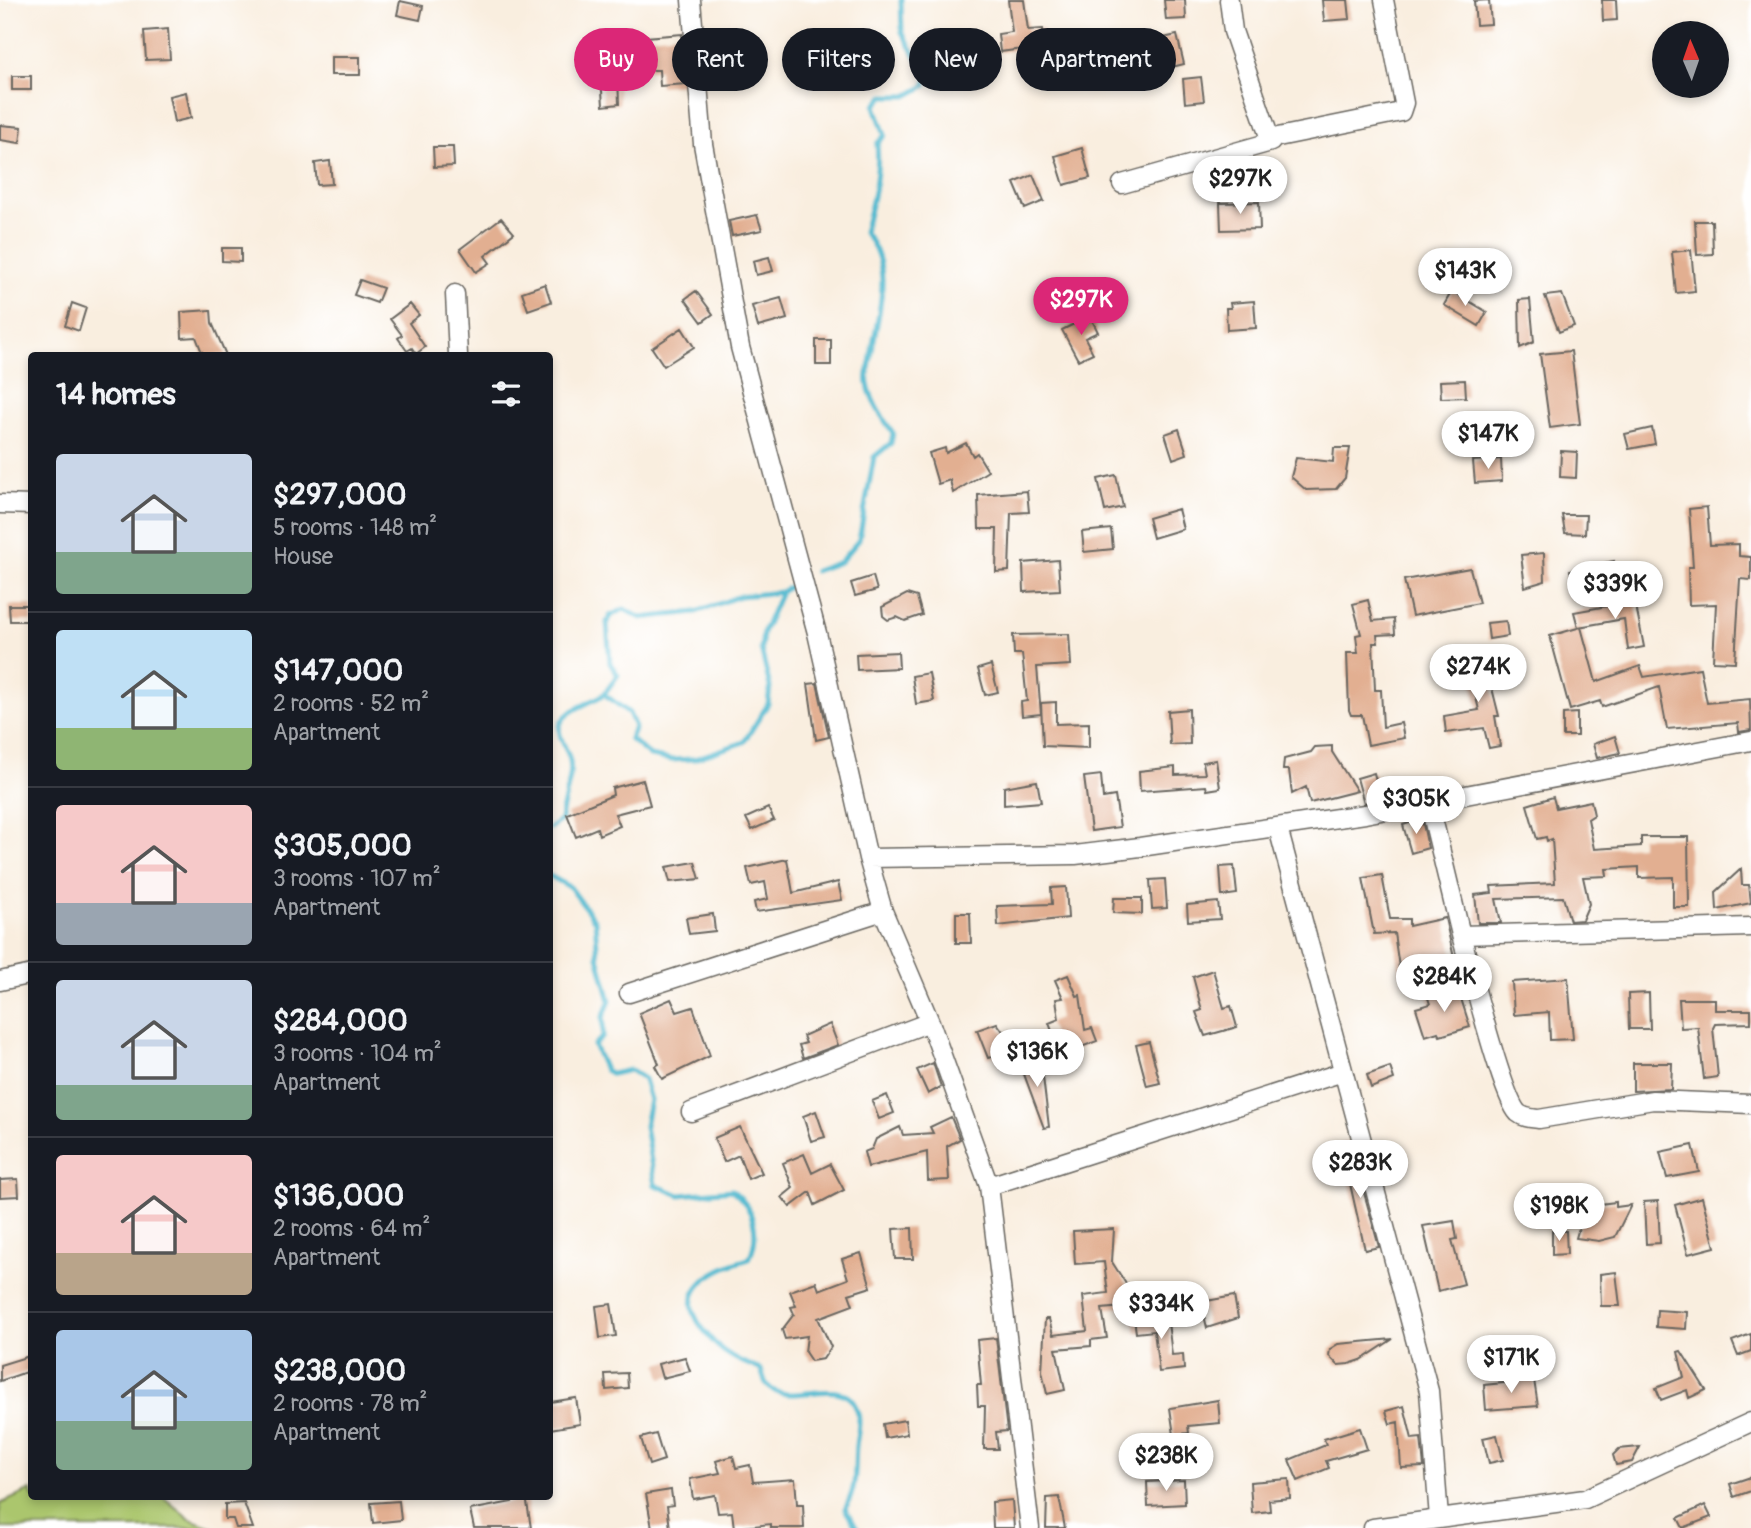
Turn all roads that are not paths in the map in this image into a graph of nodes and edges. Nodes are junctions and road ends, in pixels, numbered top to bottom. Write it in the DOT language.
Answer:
graph roads {
  1 [pos="691,0"];
  2 [pos="1229,0"];
  3 [pos="1384,0"];
  4 [pos="1272,138"];
  5 [pos="1122,184"];
  6 [pos="455,294"];
  7 [pos="458,352"];
  8 [pos="0,504"];
  9 [pos="28,505"];
  10 [pos="1751,741"];
  11 [pos="1429,802"];
  12 [pos="1278,828"];
  13 [pos="868,858"];
  14 [pos="883,911"];
  15 [pos="1751,926"];
  16 [pos="1461,935"];
  17 [pos="28,975"];
  18 [pos="0,981"];
  19 [pos="629,993"];
  20 [pos="930,1022"];
  21 [pos="1343,1072"];
  22 [pos="1751,1104"];
  23 [pos="691,1112"];
  24 [pos="989,1186"];
  25 [pos="1751,1422"];
  26 [pos="1439,1518"];
  27 [pos="1030,1528"];
  28 [pos="1373,1528"];
  1 -- 13 [label="street"];
  2 -- 4 [label="street"];
  3 -- 4 [label="street"];
  4 -- 5 [label="street"];
  6 -- 7 [label="street"];
  8 -- 9 [label="street"];
  10 -- 11 [label="street"];
  11 -- 12 [label="street"];
  11 -- 16 [label="street"];
  12 -- 13 [label="street"];
  12 -- 21 [label="street"];
  13 -- 14 [label="street"];
  14 -- 19 [label="street"];
  14 -- 20 [label="street"];
  15 -- 16 [label="street"];
  16 -- 22 [label="street"];
  17 -- 18 [label="street"];
  20 -- 23 [label="street"];
  20 -- 24 [label="street"];
  21 -- 24 [label="street"];
  21 -- 26 [label="street"];
  24 -- 27 [label="street"];
  25 -- 26 [label="street"];
  26 -- 28 [label="street"];
}
